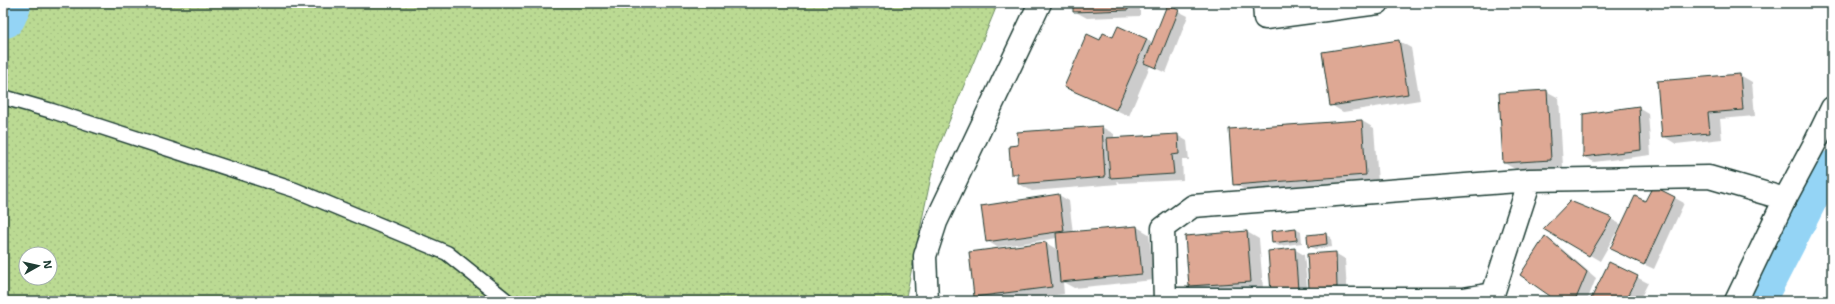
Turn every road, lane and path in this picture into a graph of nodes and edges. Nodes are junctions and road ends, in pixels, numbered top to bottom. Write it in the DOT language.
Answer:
graph roads {
  1 [pos="1040,3"];
  2 [pos="1264,3"];
  3 [pos="1378,3"];
  4 [pos="3,97"];
  5 [pos="1832,108"];
  6 [pos="1530,180"];
  7 [pos="1785,199"];
  8 [pos="1165,300"];
  9 [pos="507,301"];
  10 [pos="927,301"];
  11 [pos="1736,301"];
  1 -- 10 [label="street"];
  2 -- 3 [label="street"];
  4 -- 9 [label="lane"];
  5 -- 7 [label="street"];
  6 -- 7 [label="street"];
  6 -- 8 [label="street"];
  6 -- 8 [label="street"];
  7 -- 11 [label="street"];
}
